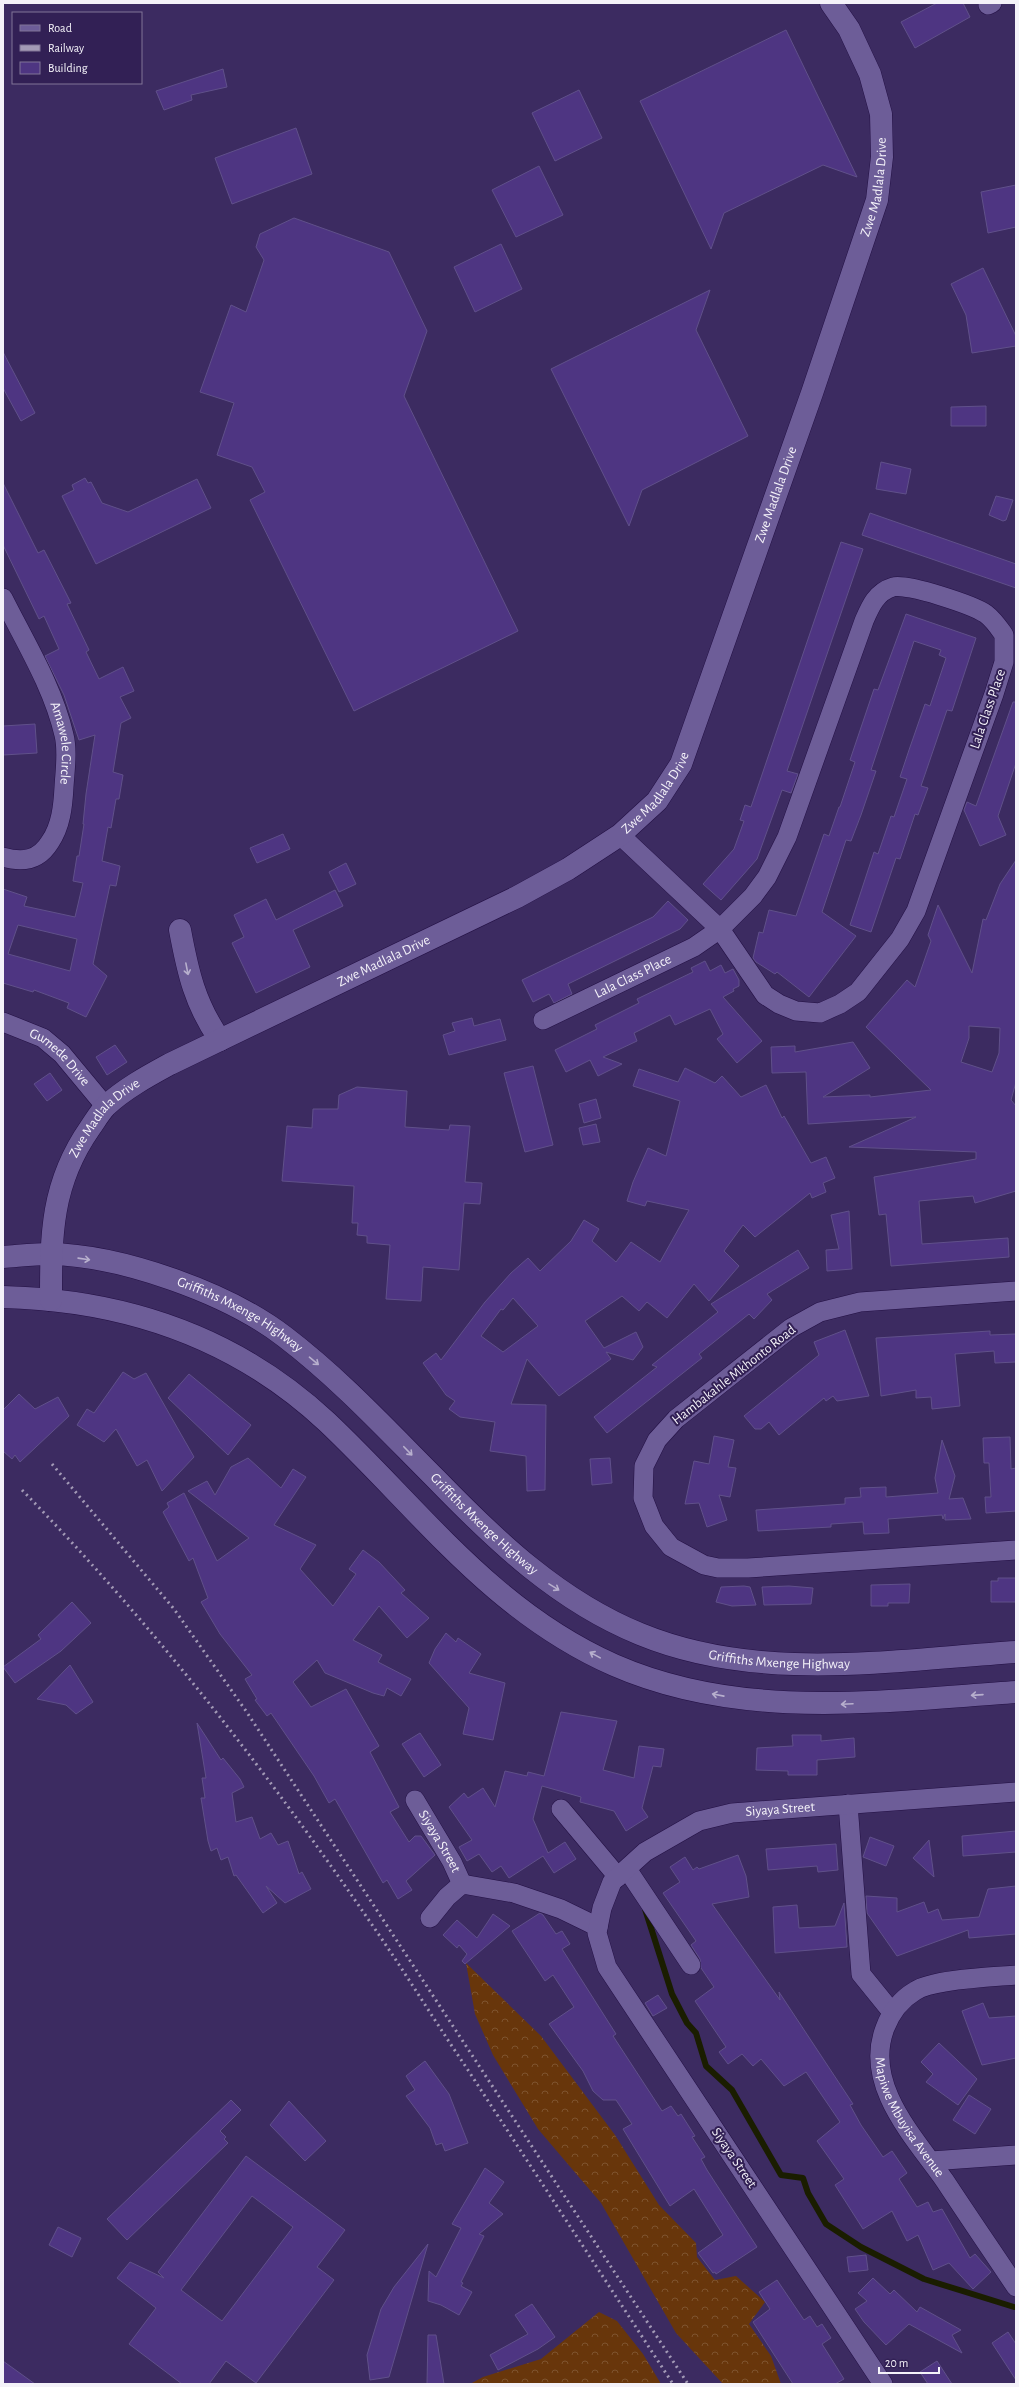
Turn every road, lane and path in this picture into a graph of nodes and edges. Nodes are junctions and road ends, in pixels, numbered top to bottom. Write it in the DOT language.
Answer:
graph roads {
  1 [pos="830,3"];
  2 [pos="3,598"];
  3 [pos="620,835"];
  4 [pos="3,857"];
  5 [pos="720,929"];
  6 [pos="180,930"];
  7 [pos="543,1020"];
  8 [pos="3,1022"];
  9 [pos="220,1040"];
  10 [pos="106,1107"];
  11 [pos="51,1254"];
  12 [pos="3,1257"];
  13 [pos="1016,1291"];
  14 [pos="3,1297"];
  15 [pos="51,1300"];
  16 [pos="1016,1550"];
  17 [pos="1016,1652"];
  18 [pos="1016,1692"];
  19 [pos="1016,1792"];
  20 [pos="415,1800"];
  21 [pos="848,1804"];
  22 [pos="561,1809"];
  23 [pos="623,1873"];
  24 [pos="462,1884"];
  25 [pos="430,1918"];
  26 [pos="598,1927"];
  27 [pos="692,1965"];
  28 [pos="1016,1975"];
  29 [pos="891,2012"];
  30 [pos="1016,2155"];
  31 [pos="931,2161"];
  32 [pos="1016,2287"];
  33 [pos="883,2384"];
  1 -- 3 [label="street, Zwe Madlala Drive"];
  2 -- 4 [label="street, Amawele Circle"];
  3 -- 5 [label="street, Lala Class Place"];
  3 -- 9 [label="street, Zwe Madlala Drive"];
  5 -- 5 [label="street, Lala Class Place"];
  5 -- 7 [label="street, Lala Class Place"];
  6 -- 9 [label="street, one-way"];
  8 -- 10 [label="street, Gumede Drive"];
  9 -- 10 [label="street, Zwe Madlala Drive"];
  10 -- 11 [label="street, Zwe Madlala Drive"];
  11 -- 12 [label="street, Griffiths Mxenge Highway"];
  11 -- 15 [label="street, Zwe Madlala Drive"];
  11 -- 17 [label="street, Griffiths Mxenge Highway, one-way"];
  13 -- 16 [label="street, Hambakahle Mkhonto Road"];
  14 -- 15 [label="street"];
  18 -- 15 [label="street, one-way"];
  19 -- 21 [label="street, Siyaya Street"];
  20 -- 24 [label="street, Siyaya Street"];
  21 -- 23 [label="street, Siyaya Street"];
  21 -- 29 [label="street"];
  22 -- 23 [label="street"];
  23 -- 26 [label="street, Siyaya Street"];
  23 -- 27 [label="street"];
  24 -- 25 [label="street, Siyaya Street"];
  24 -- 26 [label="street, Siyaya Street"];
  26 -- 33 [label="street, Siyaya Street"];
  28 -- 29 [label="street, Mapiwe Mbuyisa Avenue"];
  29 -- 31 [label="street, Mapiwe Mbuyisa Avenue"];
  30 -- 31 [label="street"];
  31 -- 32 [label="street, Mapiwe Mbuyisa Avenue"];
}
